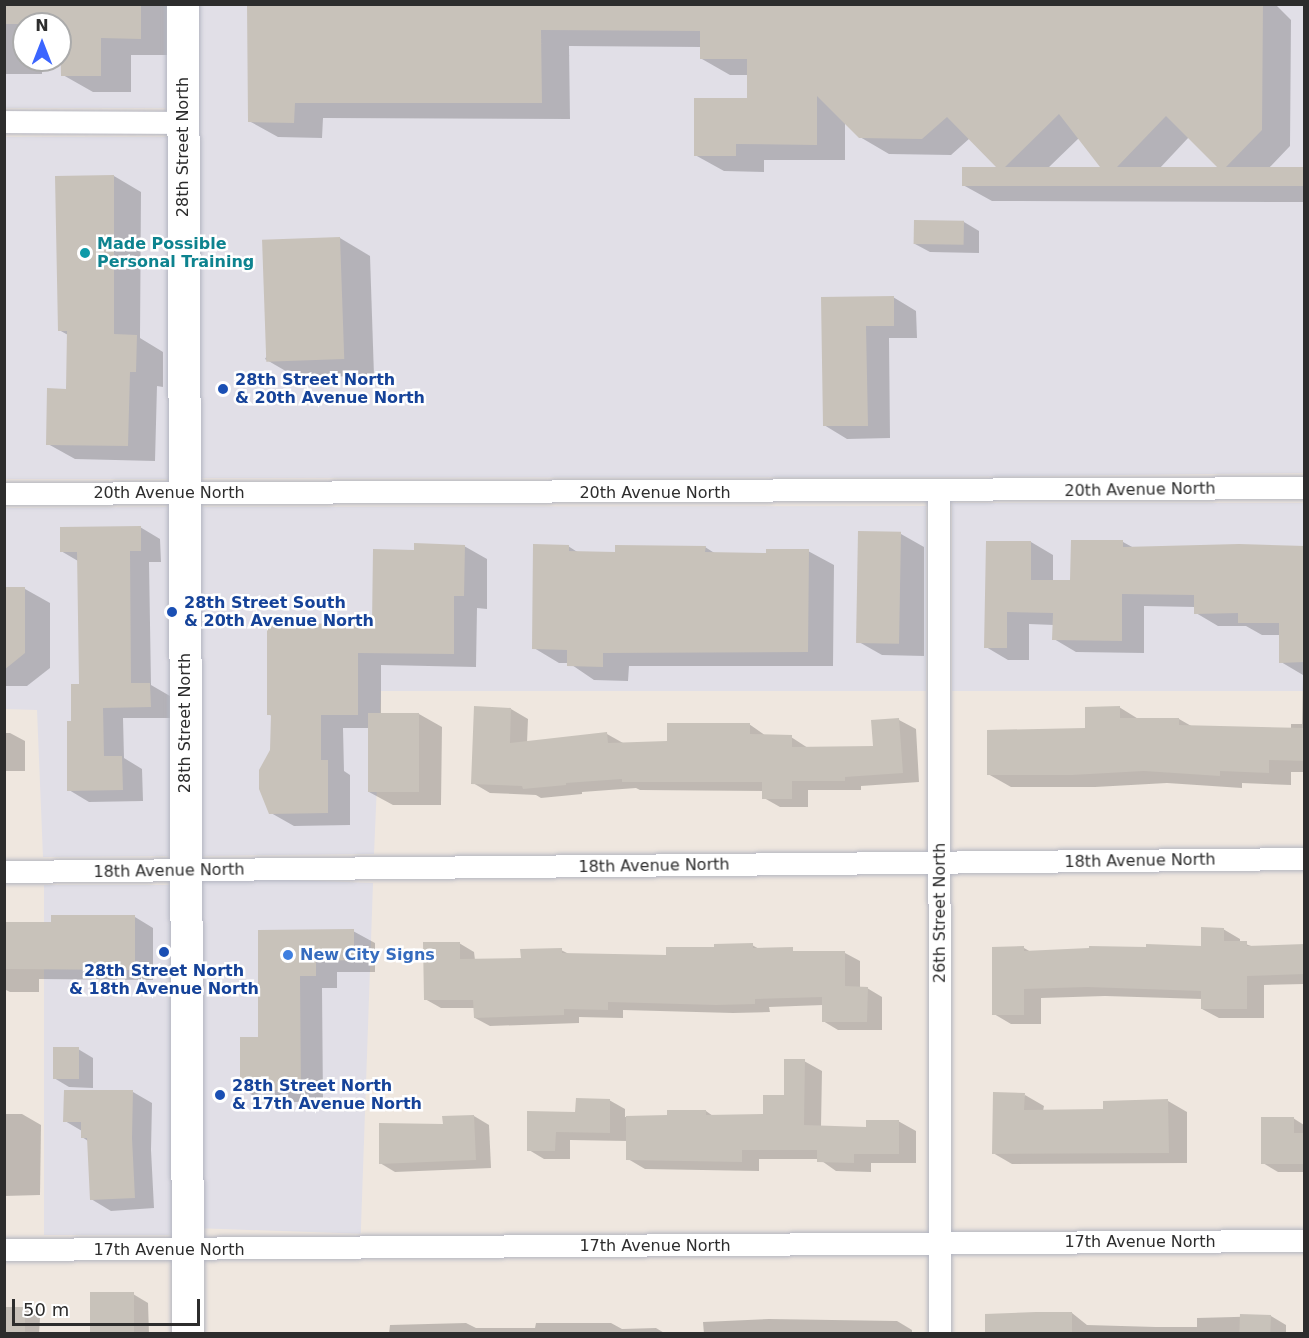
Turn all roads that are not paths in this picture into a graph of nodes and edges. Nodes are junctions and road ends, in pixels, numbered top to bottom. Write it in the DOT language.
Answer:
graph roads {
  1 [pos="183,4"];
  2 [pos="4,122"];
  3 [pos="183,123"];
  4 [pos="1305,488"];
  5 [pos="939,492"];
  6 [pos="185,493"];
  7 [pos="4,494"];
  8 [pos="1305,860"];
  9 [pos="940,863"];
  10 [pos="186,870"];
  11 [pos="4,872"];
  12 [pos="1305,1241"];
  13 [pos="940,1244"];
  14 [pos="4,1250"];
  15 [pos="187,1250"];
  16 [pos="188,1334"];
  17 [pos="940,1334"];
  1 -- 3 [label="street, 28th Street North"];
  2 -- 3 [label="street"];
  3 -- 6 [label="street, 28th Street North"];
  4 -- 5 [label="street, 20th Avenue North"];
  5 -- 6 [label="street, 20th Avenue North"];
  5 -- 9 [label="street, 26th Street North"];
  6 -- 7 [label="street, 20th Avenue North"];
  6 -- 10 [label="street, 28th Street North"];
  8 -- 9 [label="street, 18th Avenue North"];
  9 -- 10 [label="street, 18th Avenue North"];
  9 -- 13 [label="street, 26th Street North"];
  10 -- 11 [label="street, 18th Avenue North"];
  10 -- 15 [label="street, 28th Street North"];
  12 -- 13 [label="street, 17th Avenue North"];
  13 -- 15 [label="street, 17th Avenue North"];
  13 -- 17 [label="street, 26th Street North"];
  14 -- 15 [label="street, 17th Avenue North"];
  15 -- 16 [label="street, 28th Street North"];
}
